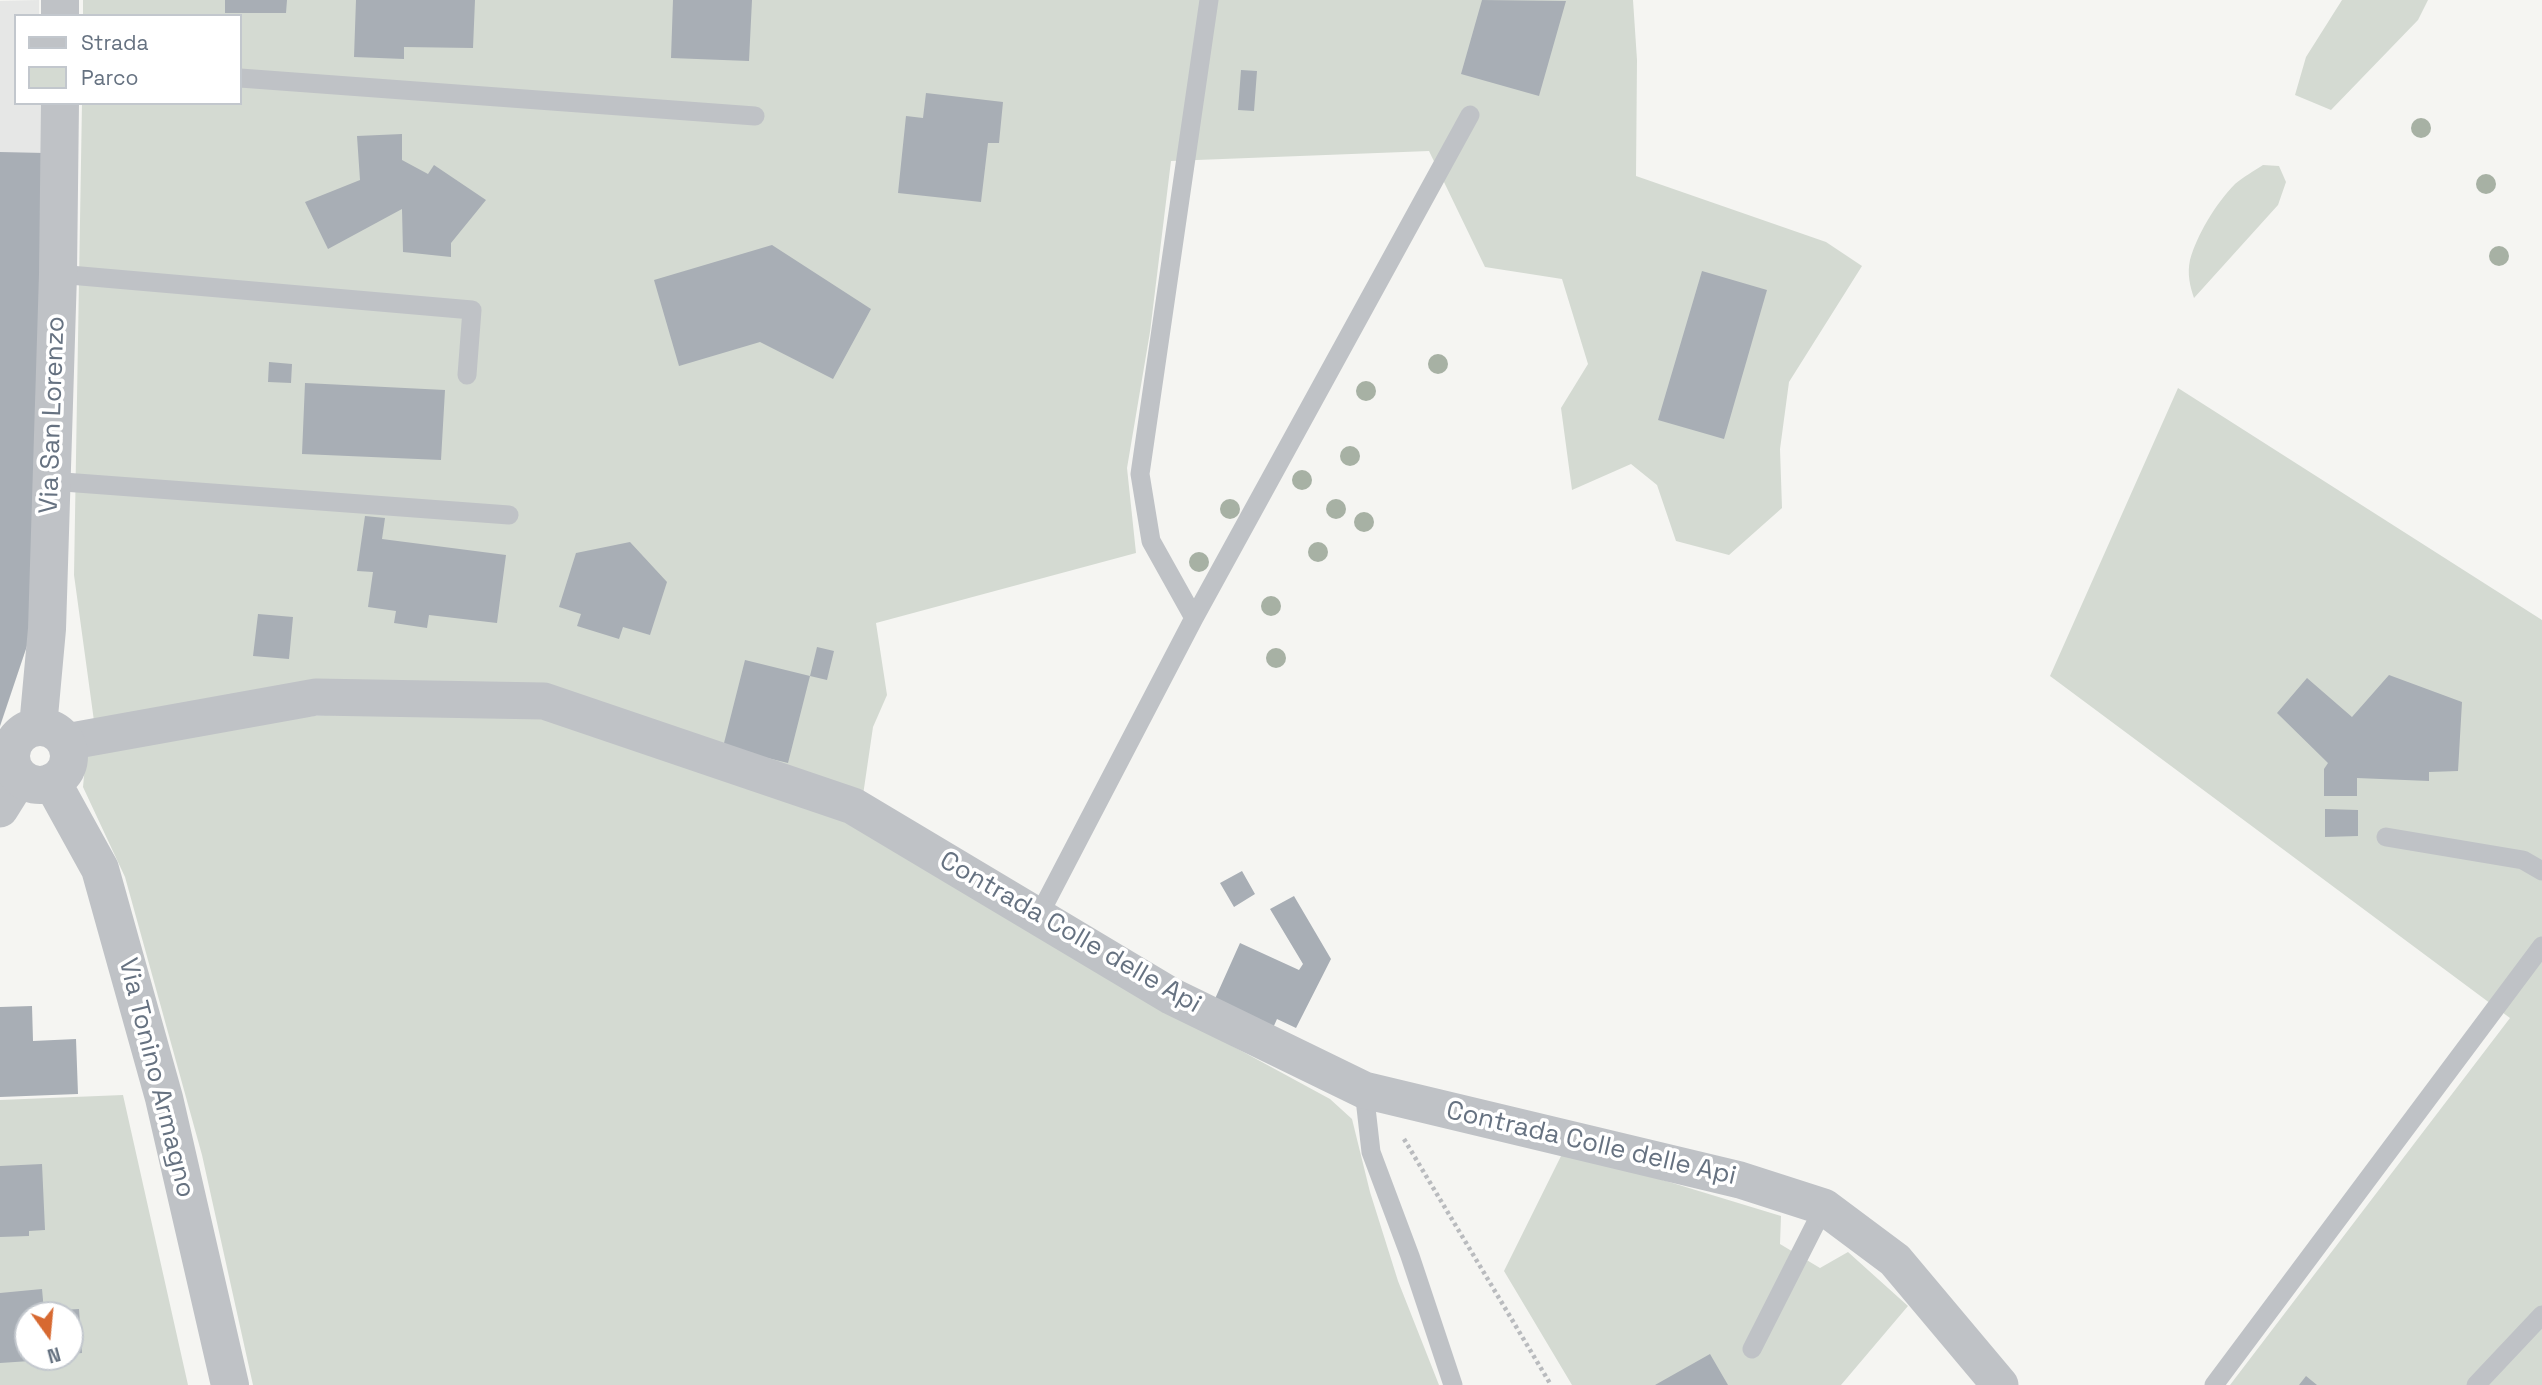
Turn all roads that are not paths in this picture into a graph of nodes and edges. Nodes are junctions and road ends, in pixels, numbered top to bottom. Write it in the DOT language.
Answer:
graph roads {
  1 [pos="1209,0"];
  2 [pos="242,78"];
  3 [pos="60,105"];
  4 [pos="1471,115"];
  5 [pos="755,116"];
  6 [pos="58,274"];
  7 [pos="467,375"];
  8 [pos="50,481"];
  9 [pos="509,515"];
  10 [pos="1194,618"];
  11 [pos="52,735"];
  12 [pos="36,780"];
  13 [pos="0,810"];
  14 [pos="2386,837"];
  15 [pos="2542,871"];
  16 [pos="1038,917"];
  17 [pos="2542,946"];
  18 [pos="1364,1090"];
  19 [pos="1824,1207"];
  20 [pos="2542,1315"];
  21 [pos="1752,1349"];
  22 [pos="230,1385"];
  23 [pos="1453,1385"];
  24 [pos="2000,1385"];
  25 [pos="2214,1385"];
  26 [pos="2476,1385"];
  1 -- 10 [label="lane"];
  2 -- 5 [label="lane"];
  3 -- 6 [label="street, Via San Lorenzo"];
  4 -- 10 [label="lane"];
  6 -- 7 [label="lane"];
  6 -- 8 [label="street, Via San Lorenzo"];
  8 -- 9 [label="lane"];
  8 -- 11 [label="street, Via San Lorenzo"];
  10 -- 16 [label="lane"];
  11 -- 12 [label="street"];
  11 -- 12 [label="street"];
  11 -- 16 [label="street, Contrada Colle delle Api"];
  12 -- 13 [label="street"];
  12 -- 22 [label="street, Via Tonino Armagno"];
  14 -- 15 [label="lane"];
  16 -- 18 [label="street, Contrada Colle delle Api"];
  17 -- 25 [label="lane"];
  18 -- 19 [label="street, Contrada Colle delle Api"];
  18 -- 23 [label="lane"];
  19 -- 21 [label="lane"];
  19 -- 24 [label="street, Contrada Colle delle Api"];
  20 -- 26 [label="lane"];
}
